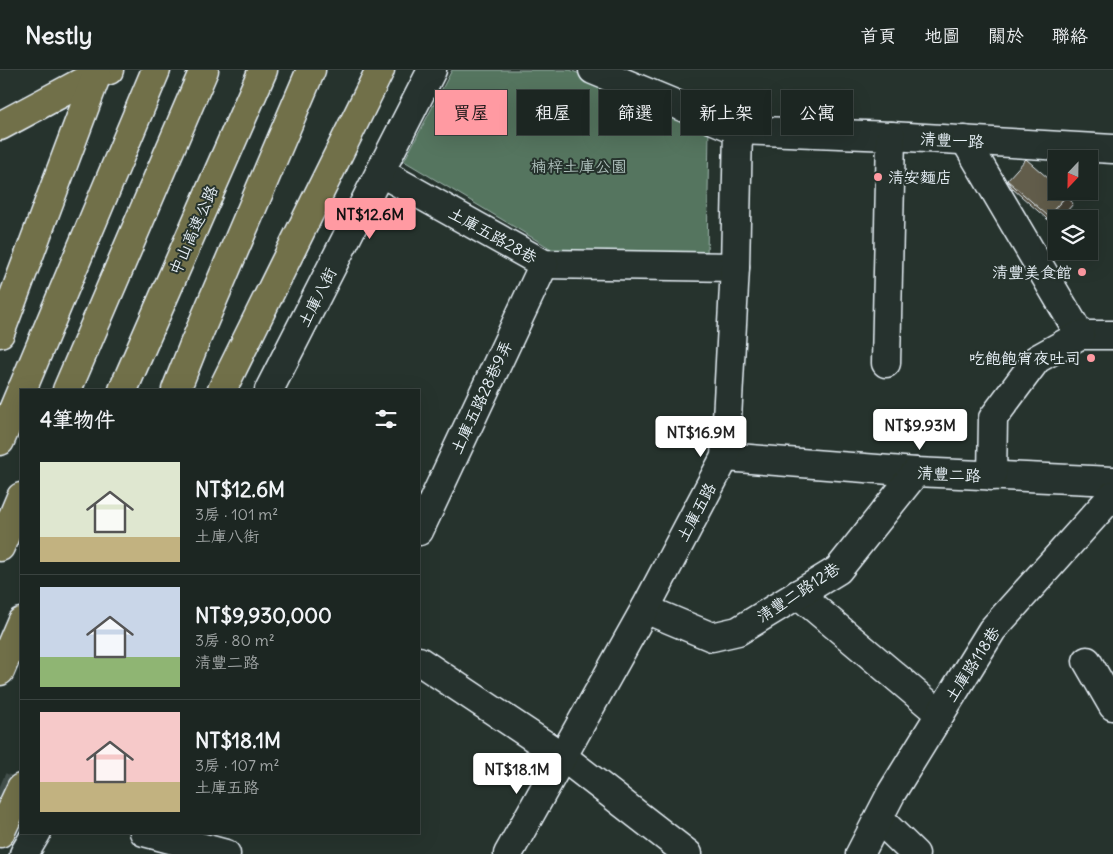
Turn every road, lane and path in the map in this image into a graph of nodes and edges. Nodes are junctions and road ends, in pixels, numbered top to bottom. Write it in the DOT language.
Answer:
graph roads {
  1 [pos="204,70"];
  2 [pos="263,70"];
  3 [pos="311,70"];
  4 [pos="380,70"];
  5 [pos="432,70"];
  6 [pos="593,70"];
  7 [pos="102,71"];
  8 [pos="153,77"];
  9 [pos="681,106"];
  10 [pos="0,126"];
  11 [pos="771,131"];
  12 [pos="738,135"];
  13 [pos="891,136"];
  14 [pos="965,140"];
  15 [pos="1113,149"];
  16 [pos="380,172"];
  17 [pos="544,264"];
  18 [pos="735,267"];
  19 [pos="0,333"];
  20 [pos="1080,335"];
  21 [pos="1113,335"];
  22 [pos="886,363"];
  23 [pos="23,389"];
  24 [pos="67,389"];
  25 [pos="123,389"];
  26 [pos="176,389"];
  27 [pos="222,389"];
  28 [pos="270,389"];
  29 [pos="20,396"];
  30 [pos="0,441"];
  31 [pos="725,457"];
  32 [pos="916,472"];
  33 [pos="992,476"];
  34 [pos="1113,482"];
  35 [pos="1113,495"];
  36 [pos="20,500"];
  37 [pos="420,529"];
  38 [pos="0,547"];
  39 [pos="798,594"];
  40 [pos="645,609"];
  41 [pos="20,624"];
  42 [pos="1087,661"];
  43 [pos="420,662"];
  44 [pos="0,670"];
  45 [pos="1113,706"];
  46 [pos="940,714"];
  47 [pos="562,758"];
  48 [pos="20,790"];
  49 [pos="878,819"];
  50 [pos="0,833"];
  51 [pos="36,834"];
  52 [pos="151,834"];
  53 [pos="24,854"];
  54 [pos="226,854"];
  55 [pos="508,854"];
  56 [pos="688,854"];
  57 [pos="860,854"];
  58 [pos="915,854"];
  1 -- 24 [label="main road"];
  2 -- 25 [label="main road, 中山高速公路"];
  3 -- 26 [label="main road"];
  4 -- 27 [label="main road"];
  5 -- 16 [label="street, 土庫八街"];
  6 -- 9 [label="street, 清豐一路"];
  7 -- 10 [label="main road"];
  7 -- 19 [label="main road"];
  8 -- 23 [label="main road"];
  11 -- 13 [label="street, 清豐一路"];
  12 -- 18 [label="street, 土庫五路"];
  13 -- 14 [label="street, 清豐一路"];
  13 -- 22 [label="street"];
  14 -- 15 [label="street, 清豐一路"];
  14 -- 20 [label="street"];
  16 -- 17 [label="street, 土庫五路28巷"];
  16 -- 28 [label="street, 土庫八街"];
  17 -- 18 [label="street, 土庫五路28巷"];
  17 -- 37 [label="street, 土庫五路28巷9弄"];
  18 -- 31 [label="street, 土庫五路"];
  20 -- 21 [label="street"];
  20 -- 33 [label="street"];
  29 -- 30 [label="main road"];
  31 -- 32 [label="street, 清豐二路"];
  31 -- 40 [label="street, 土庫五路"];
  32 -- 33 [label="street, 清豐二路"];
  32 -- 39 [label="street, 清豐二路12巷"];
  33 -- 34 [label="street, 清豐二路"];
  35 -- 46 [label="street, 土庫路118巷"];
  36 -- 38 [label="main road"];
  39 -- 40 [label="street, 清豐二路12巷"];
  39 -- 46 [label="street"];
  40 -- 47 [label="street, 土庫五路"];
  41 -- 44 [label="main road"];
  42 -- 45 [label="street"];
  43 -- 47 [label="street"];
  46 -- 49 [label="street, 土庫路118巷"];
  47 -- 55 [label="street, 土庫五路"];
  47 -- 56 [label="street"];
  48 -- 50 [label="main road"];
  49 -- 57 [label="street, 土庫路118巷"];
  49 -- 58 [label="street"];
  51 -- 53 [label="street"];
  52 -- 54 [label="street"];
}
